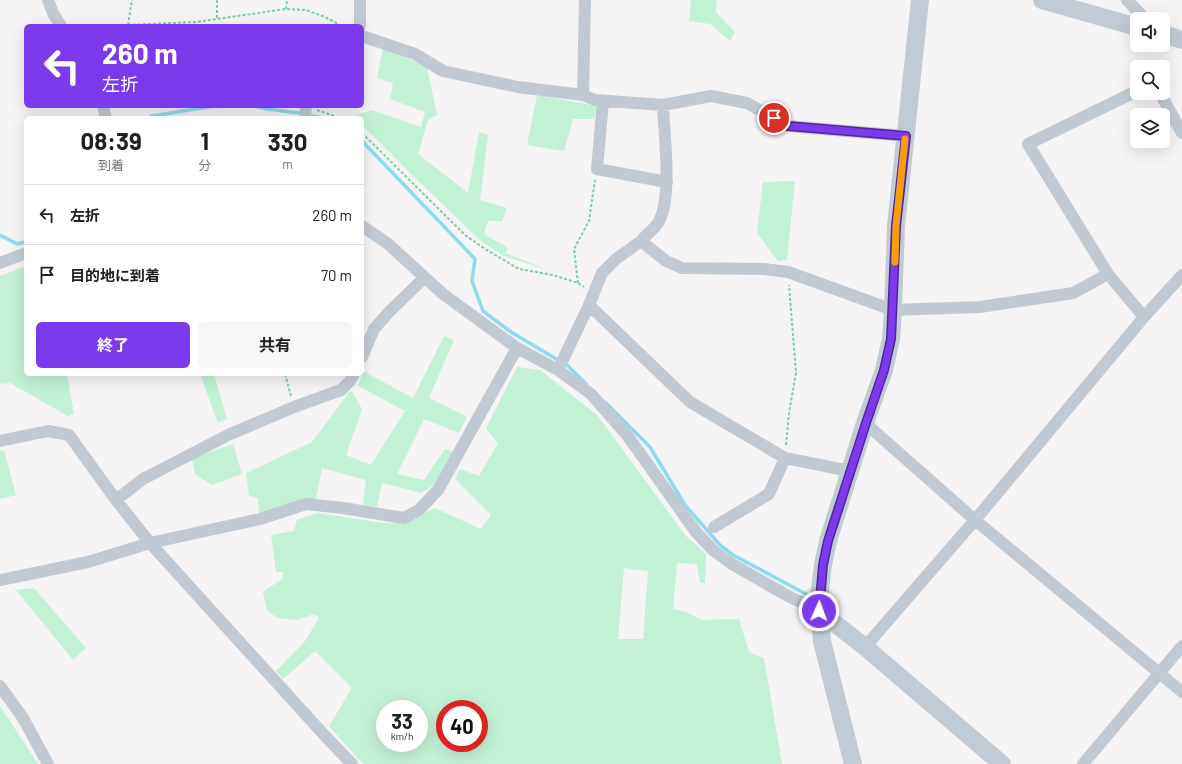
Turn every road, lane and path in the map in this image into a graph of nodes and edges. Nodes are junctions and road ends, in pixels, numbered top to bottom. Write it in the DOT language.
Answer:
graph roads {
  1 [pos="48,0"];
  2 [pos="132,0"];
  3 [pos="216,0"];
  4 [pos="287,0"];
  5 [pos="360,0"];
  6 [pos="585,0"];
  7 [pos="920,0"];
  8 [pos="1042,0"];
  9 [pos="1127,0"];
  10 [pos="286,8"];
  11 [pos="1138,12"];
  12 [pos="217,18"];
  13 [pos="60,24"];
  14 [pos="128,24"];
  15 [pos="151,24"];
  16 [pos="338,24"];
  17 [pos="360,24"];
  18 [pos="1130,25"];
  19 [pos="364,37"];
  20 [pos="583,94"];
  21 [pos="1130,94"];
  22 [pos="1164,100"];
  23 [pos="603,101"];
  24 [pos="663,105"];
  25 [pos="305,111"];
  26 [pos="330,116"];
  27 [pos="1182,134"];
  28 [pos="364,135"];
  29 [pos="906,136"];
  30 [pos="597,169"];
  31 [pos="667,182"];
  32 [pos="364,227"];
  33 [pos="641,241"];
  34 [pos="24,254"];
  35 [pos="0,263"];
  36 [pos="788,272"];
  37 [pos="1108,274"];
  38 [pos="424,278"];
  39 [pos="1180,280"];
  40 [pos="578,283"];
  41 [pos="591,300"];
  42 [pos="893,310"];
  43 [pos="1144,317"];
  44 [pos="517,348"];
  45 [pos="364,352"];
  46 [pos="561,364"];
  47 [pos="286,376"];
  48 [pos="353,376"];
  49 [pos="294,407"];
  50 [pos="866,423"];
  51 [pos="0,441"];
  52 [pos="785,458"];
  53 [pos="850,471"];
  54 [pos="116,500"];
  55 [pos="975,520"];
  56 [pos="714,527"];
  57 [pos="150,543"];
  58 [pos="0,580"];
  59 [pos="819,611"];
  60 [pos="1182,646"];
  61 [pos="865,647"];
  62 [pos="1159,673"];
  63 [pos="0,686"];
  64 [pos="1182,692"];
  65 [pos="48,764"];
  66 [pos="352,764"];
  67 [pos="853,764"];
  68 [pos="1002,764"];
  69 [pos="1083,764"];
  1 -- 13 [label="street"];
  2 -- 14 [label="path"];
  3 -- 12 [label="path"];
  4 -- 10 [label="path"];
  5 -- 17 [label="street"];
  6 -- 20 [label="street"];
  7 -- 29 [label="street"];
  8 -- 18 [label="street"];
  9 -- 11 [label="street"];
  10 -- 12 [label="path"];
  10 -- 16 [label="path"];
  12 -- 15 [label="path"];
  19 -- 20 [label="street"];
  20 -- 23 [label="street"];
  21 -- 37 [label="street"];
  22 -- 27 [label="street"];
  23 -- 24 [label="street"];
  23 -- 30 [label="street"];
  24 -- 29 [label="street"];
  24 -- 31 [label="street"];
  25 -- 26 [label="path"];
  28 -- 40 [label="path"];
  29 -- 42 [label="street"];
  30 -- 31 [label="street"];
  30 -- 40 [label="path"];
  31 -- 33 [label="street"];
  32 -- 38 [label="street"];
  33 -- 36 [label="street"];
  33 -- 41 [label="street"];
  34 -- 35 [label="street"];
  36 -- 42 [label="street"];
  36 -- 52 [label="path"];
  37 -- 42 [label="street"];
  37 -- 43 [label="street"];
  38 -- 44 [label="street"];
  38 -- 45 [label="street"];
  39 -- 43 [label="street"];
  40 -- 41 [label="path"];
  41 -- 46 [label="street"];
  41 -- 52 [label="street"];
  42 -- 50 [label="street"];
  43 -- 55 [label="street"];
  44 -- 46 [label="street"];
  44 -- 57 [label="street"];
  46 -- 59 [label="street"];
  47 -- 49 [label="path"];
  48 -- 49 [label="street"];
  49 -- 54 [label="street"];
  50 -- 53 [label="street"];
  50 -- 55 [label="street"];
  51 -- 54 [label="street"];
  52 -- 53 [label="street"];
  52 -- 56 [label="street"];
  53 -- 59 [label="street"];
  54 -- 57 [label="street"];
  55 -- 61 [label="street"];
  55 -- 62 [label="street"];
  57 -- 58 [label="street"];
  57 -- 66 [label="street"];
  59 -- 61 [label="street"];
  59 -- 67 [label="street"];
  60 -- 62 [label="street"];
  61 -- 68 [label="street"];
  62 -- 64 [label="street"];
  62 -- 69 [label="street"];
  63 -- 65 [label="street"];
}
